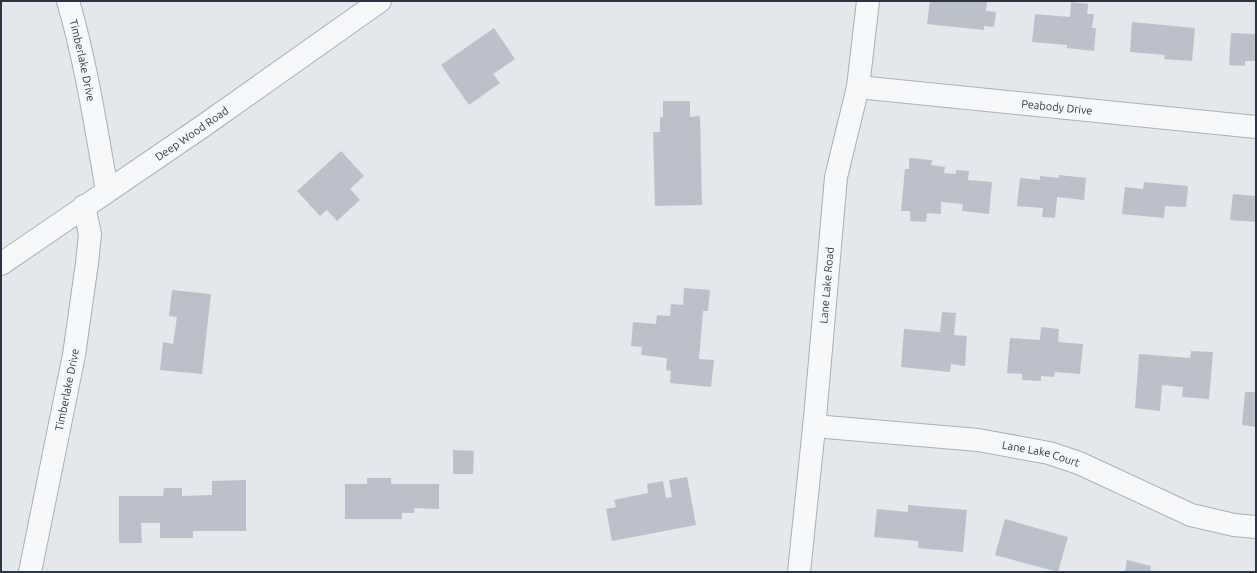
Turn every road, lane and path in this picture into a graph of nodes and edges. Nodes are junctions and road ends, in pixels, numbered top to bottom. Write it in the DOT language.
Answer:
graph roads {
  1 [pos="68,1"];
  2 [pos="380,1"];
  3 [pos="868,1"];
  4 [pos="858,87"];
  5 [pos="1256,127"];
  6 [pos="106,191"];
  7 [pos="84,206"];
  8 [pos="1,264"];
  9 [pos="814,426"];
  10 [pos="1256,526"];
  11 [pos="30,572"];
  12 [pos="800,572"];
  1 -- 6 [label="street, Timberlake Drive"];
  2 -- 6 [label="street, Deep Wood Road"];
  3 -- 4 [label="street, Lane Lake Road"];
  4 -- 5 [label="street, Peabody Drive"];
  4 -- 9 [label="street, Lane Lake Road"];
  6 -- 7 [label="street, Deep Wood Road"];
  7 -- 8 [label="street, Deep Wood Road"];
  7 -- 11 [label="street, Timberlake Drive"];
  9 -- 10 [label="street, Lane Lake Court"];
  9 -- 12 [label="street, Lane Lake Road"];
}
